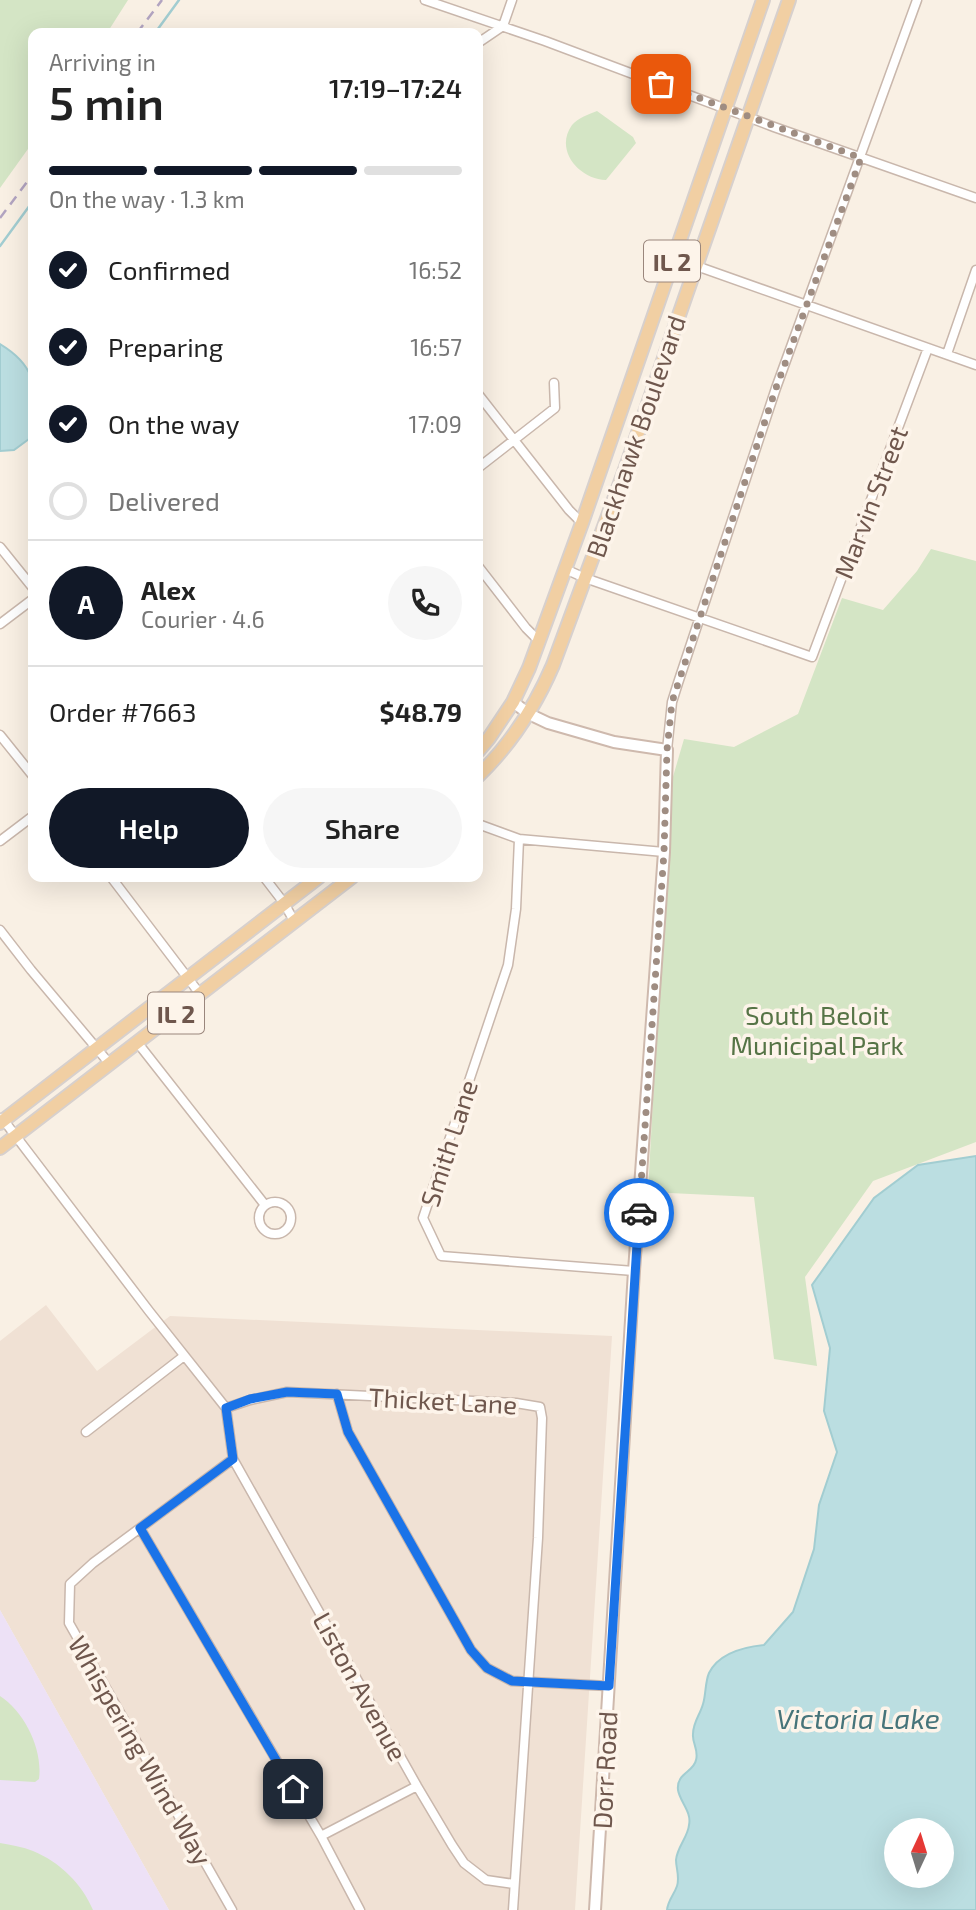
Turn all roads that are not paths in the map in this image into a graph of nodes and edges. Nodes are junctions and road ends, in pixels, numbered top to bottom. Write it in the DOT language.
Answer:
graph roads {
  1 [pos="425,0"];
  2 [pos="512,0"];
  3 [pos="763,0"];
  4 [pos="789,0"];
  5 [pos="917,0"];
  6 [pos="503,26"];
  7 [pos="483,40"];
  8 [pos="726,107"];
  9 [pos="748,117"];
  10 [pos="861,158"];
  11 [pos="975,195"];
  12 [pos="674,258"];
  13 [pos="695,266"];
  14 [pos="976,270"];
  15 [pos="807,304"];
  16 [pos="928,348"];
  17 [pos="947,354"];
  18 [pos="976,365"];
  19 [pos="554,383"];
  20 [pos="483,400"];
  21 [pos="514,440"];
  22 [pos="483,464"];
  23 [pos="582,523"];
  24 [pos="0,547"];
  25 [pos="565,569"];
  26 [pos="483,572"];
  27 [pos="585,578"];
  28 [pos="28,582"];
  29 [pos="28,603"];
  30 [pos="700,618"];
  31 [pos="0,624"];
  32 [pos="539,640"];
  33 [pos="513,702"];
  34 [pos="528,714"];
  35 [pos="0,735"];
  36 [pos="483,742"];
  37 [pos="667,750"];
  38 [pos="28,770"];
  39 [pos="483,771"];
  40 [pos="28,820"];
  41 [pos="483,826"];
  42 [pos="519,839"];
  43 [pos="0,841"];
  44 [pos="664,852"];
  45 [pos="115,882"];
  46 [pos="268,882"];
  47 [pos="312,882"];
  48 [pos="345,882"];
  49 [pos="284,903"];
  50 [pos="294,921"];
  51 [pos="0,930"];
  52 [pos="187,978"];
  53 [pos="200,994"];
  54 [pos="137,1042"];
  55 [pos="96,1049"];
  56 [pos="109,1063"];
  57 [pos="1,1120"];
  58 [pos="16,1136"];
  59 [pos="0,1148"];
  60 [pos="265,1205"];
  61 [pos="634,1271"];
  62 [pos="184,1356"];
  63 [pos="337,1394"];
  64 [pos="226,1408"];
  65 [pos="86,1432"];
  66 [pos="233,1459"];
  67 [pos="140,1528"];
  68 [pos="528,1681"];
  69 [pos="609,1686"];
  70 [pos="417,1786"];
  71 [pos="321,1836"];
  72 [pos="514,1884"];
  73 [pos="355,1908"];
  74 [pos="232,1910"];
  75 [pos="513,1910"];
  76 [pos="595,1910"];
  1 -- 6 [label="street"];
  2 -- 6 [label="street"];
  3 -- 8 [label="main road, Blackhawk Boulevard / IL 2"];
  4 -- 9 [label="main road, Blackhawk Boulevard / IL 2"];
  5 -- 10 [label="street"];
  6 -- 7 [label="street"];
  6 -- 8 [label="street"];
  8 -- 9 [label="street"];
  8 -- 12 [label="main road, Blackhawk Boulevard / IL 2"];
  9 -- 10 [label="street"];
  9 -- 13 [label="main road, Blackhawk Boulevard / IL 2"];
  10 -- 11 [label="street"];
  10 -- 15 [label="street"];
  12 -- 13 [label="street"];
  12 -- 23 [label="main road, Blackhawk Boulevard / IL 2"];
  13 -- 15 [label="street"];
  13 -- 27 [label="main road, Blackhawk Boulevard / IL 2"];
  14 -- 17 [label="street"];
  15 -- 16 [label="street"];
  15 -- 30 [label="street"];
  16 -- 17 [label="street"];
  16 -- 30 [label="street, Marvin Street"];
  17 -- 18 [label="street"];
  19 -- 21 [label="street"];
  20 -- 21 [label="street"];
  21 -- 22 [label="street"];
  21 -- 23 [label="street"];
  23 -- 25 [label="main road, Blackhawk Boulevard / IL 2"];
  24 -- 28 [label="street"];
  25 -- 27 [label="street"];
  25 -- 32 [label="main road, Blackhawk Boulevard / IL 2"];
  26 -- 32 [label="street"];
  27 -- 30 [label="street"];
  27 -- 34 [label="main road, Blackhawk Boulevard / IL 2"];
  29 -- 31 [label="street"];
  30 -- 37 [label="street"];
  32 -- 33 [label="main road, Blackhawk Boulevard / IL 2"];
  33 -- 34 [label="street"];
  33 -- 36 [label="main road, Blackhawk Boulevard / IL 2"];
  34 -- 37 [label="street"];
  34 -- 39 [label="main road, Blackhawk Boulevard / IL 2"];
  35 -- 38 [label="street"];
  37 -- 44 [label="street, Dorr Road"];
  40 -- 43 [label="street"];
  41 -- 42 [label="street"];
  42 -- 44 [label="street"];
  42 -- 61 [label="street, Smith Lane"];
  44 -- 61 [label="street, Dorr Road"];
  45 -- 52 [label="street"];
  46 -- 49 [label="street"];
  47 -- 49 [label="main road, IL 2"];
  48 -- 50 [label="main road, IL 2"];
  49 -- 50 [label="street"];
  49 -- 52 [label="main road, IL 2"];
  50 -- 53 [label="main road, IL 2"];
  51 -- 55 [label="street"];
  52 -- 53 [label="street"];
  52 -- 55 [label="main road, IL 2"];
  53 -- 54 [label="main road, IL 2"];
  54 -- 56 [label="main road, IL 2"];
  54 -- 60 [label="street"];
  55 -- 56 [label="street"];
  55 -- 57 [label="main road, IL 2"];
  56 -- 58 [label="main road, IL 2"];
  57 -- 58 [label="street"];
  58 -- 59 [label="main road, IL 2"];
  58 -- 62 [label="street"];
  60 -- 60 [label="street"];
  61 -- 69 [label="street, Dorr Road"];
  62 -- 64 [label="street"];
  62 -- 65 [label="street"];
  63 -- 64 [label="street, Thicket Lane"];
  63 -- 68 [label="street"];
  63 -- 68 [label="street, Thicket Lane"];
  64 -- 66 [label="street"];
  66 -- 67 [label="street"];
  66 -- 70 [label="street, Liston Avenue"];
  67 -- 71 [label="street"];
  67 -- 74 [label="street, Whispering Wind Way"];
  68 -- 69 [label="street"];
  68 -- 72 [label="street"];
  69 -- 76 [label="street, Dorr Road"];
  70 -- 71 [label="street"];
  70 -- 72 [label="street, Liston Avenue"];
  71 -- 73 [label="street"];
  72 -- 75 [label="street"];
}
